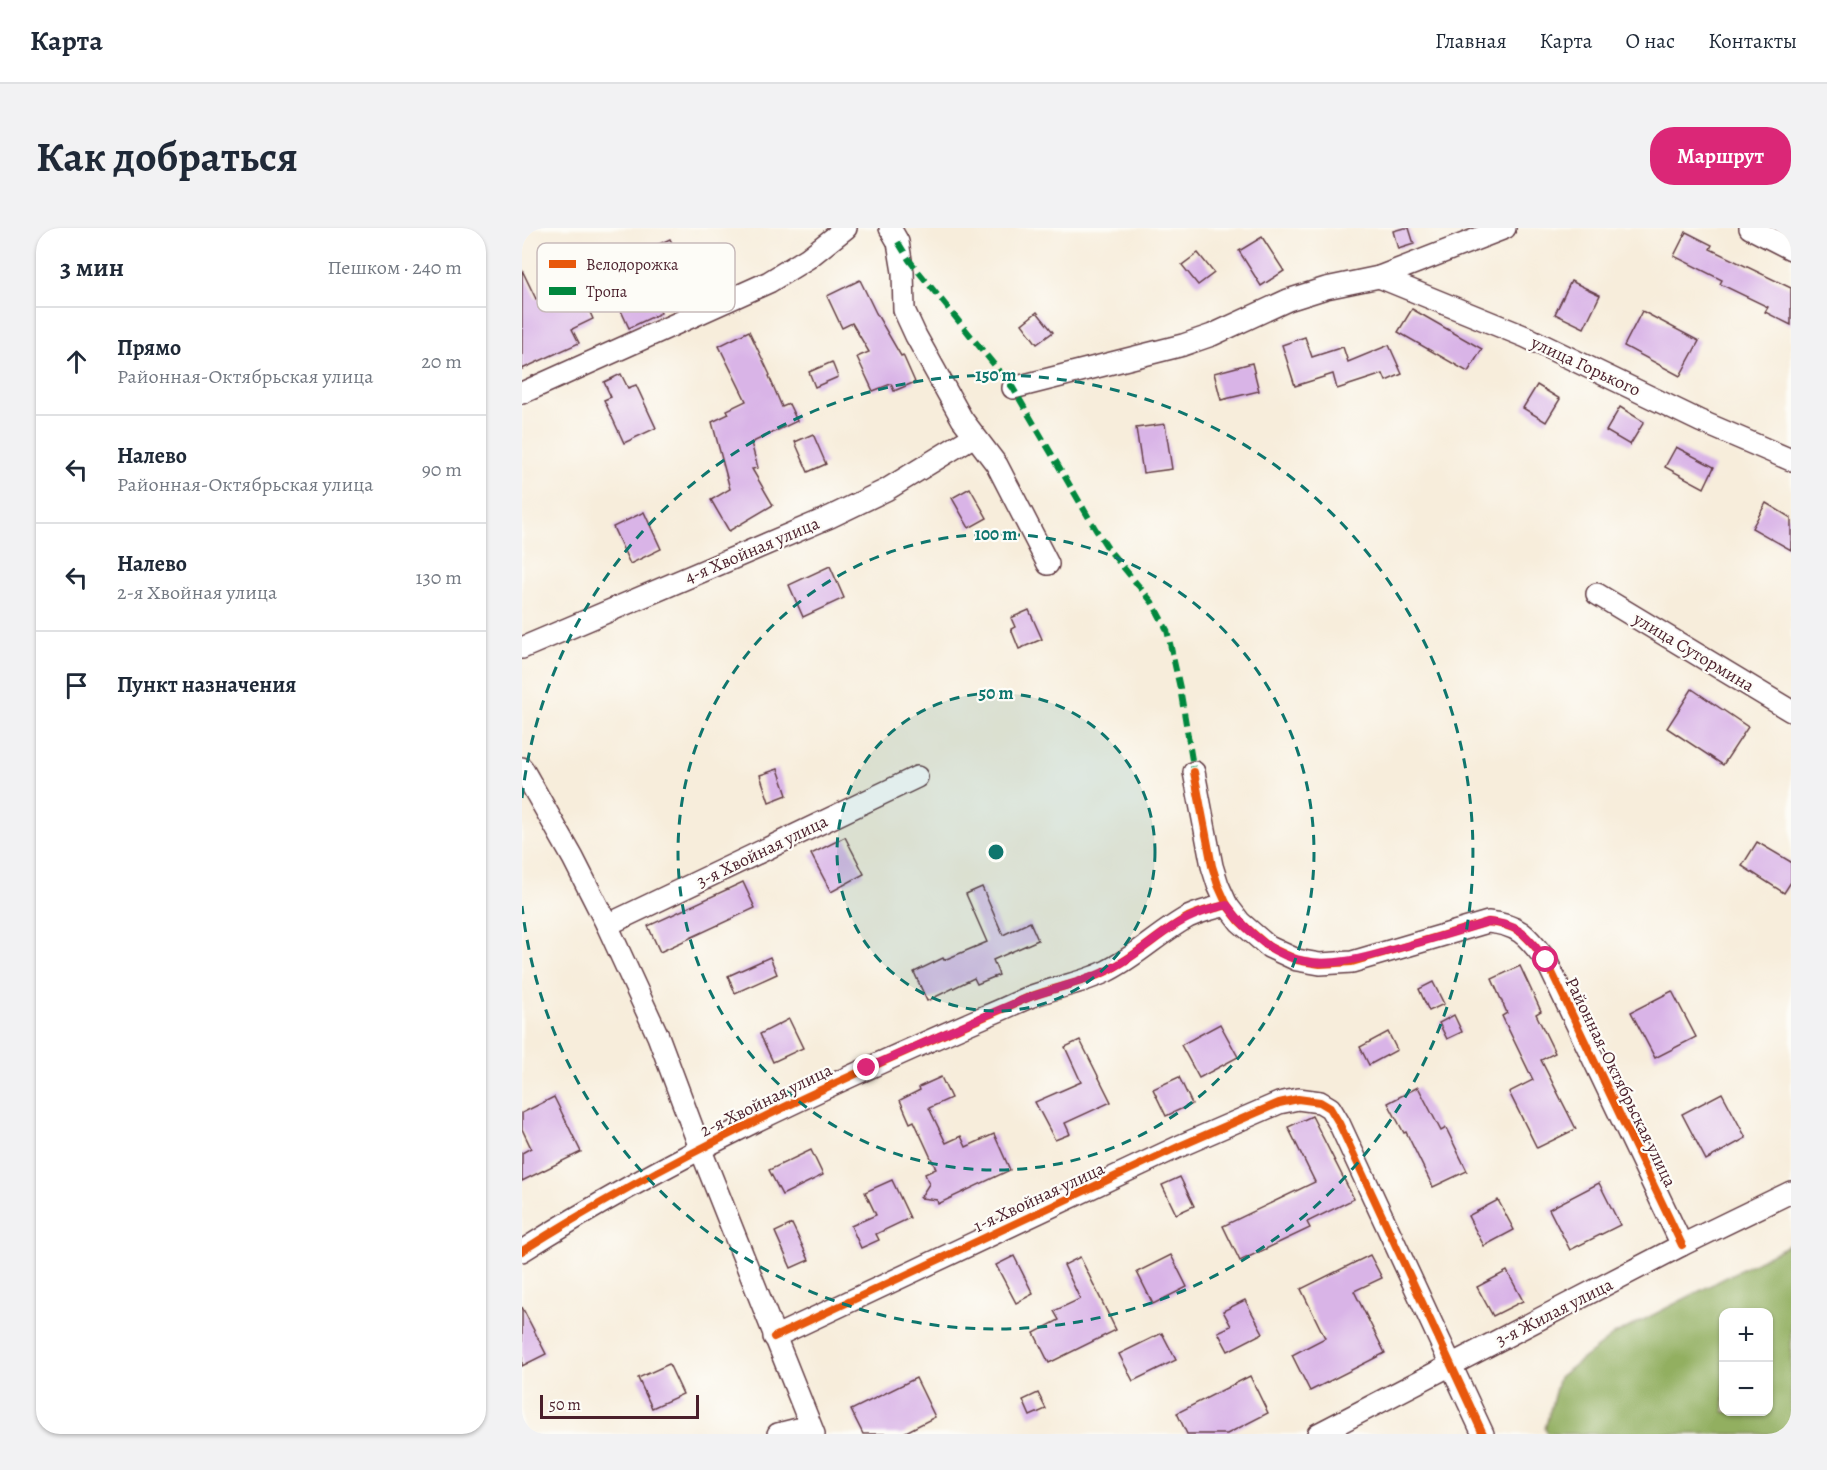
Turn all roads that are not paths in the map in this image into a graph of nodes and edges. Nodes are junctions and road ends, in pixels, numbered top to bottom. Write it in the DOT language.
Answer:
graph roads {
  1 [pos="846,228"];
  2 [pos="1505,228"];
  3 [pos="1750,228"];
  4 [pos="894,235"];
  5 [pos="1791,249"];
  6 [pos="1379,277"];
  7 [pos="735,297"];
  8 [pos="702,312"];
  9 [pos="1013,388"];
  10 [pos="522,393"];
  11 [pos="974,436"];
  12 [pos="1791,460"];
  13 [pos="1048,564"];
  14 [pos="1597,594"];
  15 [pos="522,648"];
  16 [pos="1791,711"];
  17 [pos="522,768"];
  18 [pos="1194,772"];
  19 [pos="917,777"];
  20 [pos="1227,905"];
  21 [pos="607,925"];
  22 [pos="700,1148"];
  23 [pos="1791,1192"];
  24 [pos="1682,1245"];
  25 [pos="522,1251"];
  26 [pos="774,1337"];
  27 [pos="1450,1366"];
  28 [pos="812,1430"];
  29 [pos="778,1434"];
  30 [pos="1318,1434"];
  31 [pos="1483,1434"];
  1 -- 7 [label="street"];
  2 -- 6 [label="street"];
  3 -- 5 [label="street"];
  4 -- 11 [label="street"];
  6 -- 9 [label="street"];
  6 -- 12 [label="street, улица Горького"];
  8 -- 10 [label="street"];
  11 -- 13 [label="street"];
  11 -- 15 [label="street, 4-я Хвойная улица"];
  14 -- 16 [label="street, улица Сутормина"];
  17 -- 21 [label="street"];
  18 -- 20 [label="street, Районная-Октябрьская улица"];
  19 -- 21 [label="street, 3-я Хвойная улица"];
  20 -- 22 [label="street, 2-я Хвойная улица"];
  20 -- 24 [label="street, Районная-Октябрьская улица"];
  21 -- 22 [label="street"];
  22 -- 25 [label="street, 2-я Хвойная улица"];
  22 -- 26 [label="street"];
  23 -- 24 [label="street, 3-я Жилая улица"];
  24 -- 27 [label="street, 3-я Жилая улица"];
  26 -- 27 [label="street, 1-я Хвойная улица"];
  26 -- 28 [label="street"];
  27 -- 30 [label="street, 3-я Жилая улица"];
  27 -- 31 [label="street"];
  28 -- 29 [label="street"];
}
